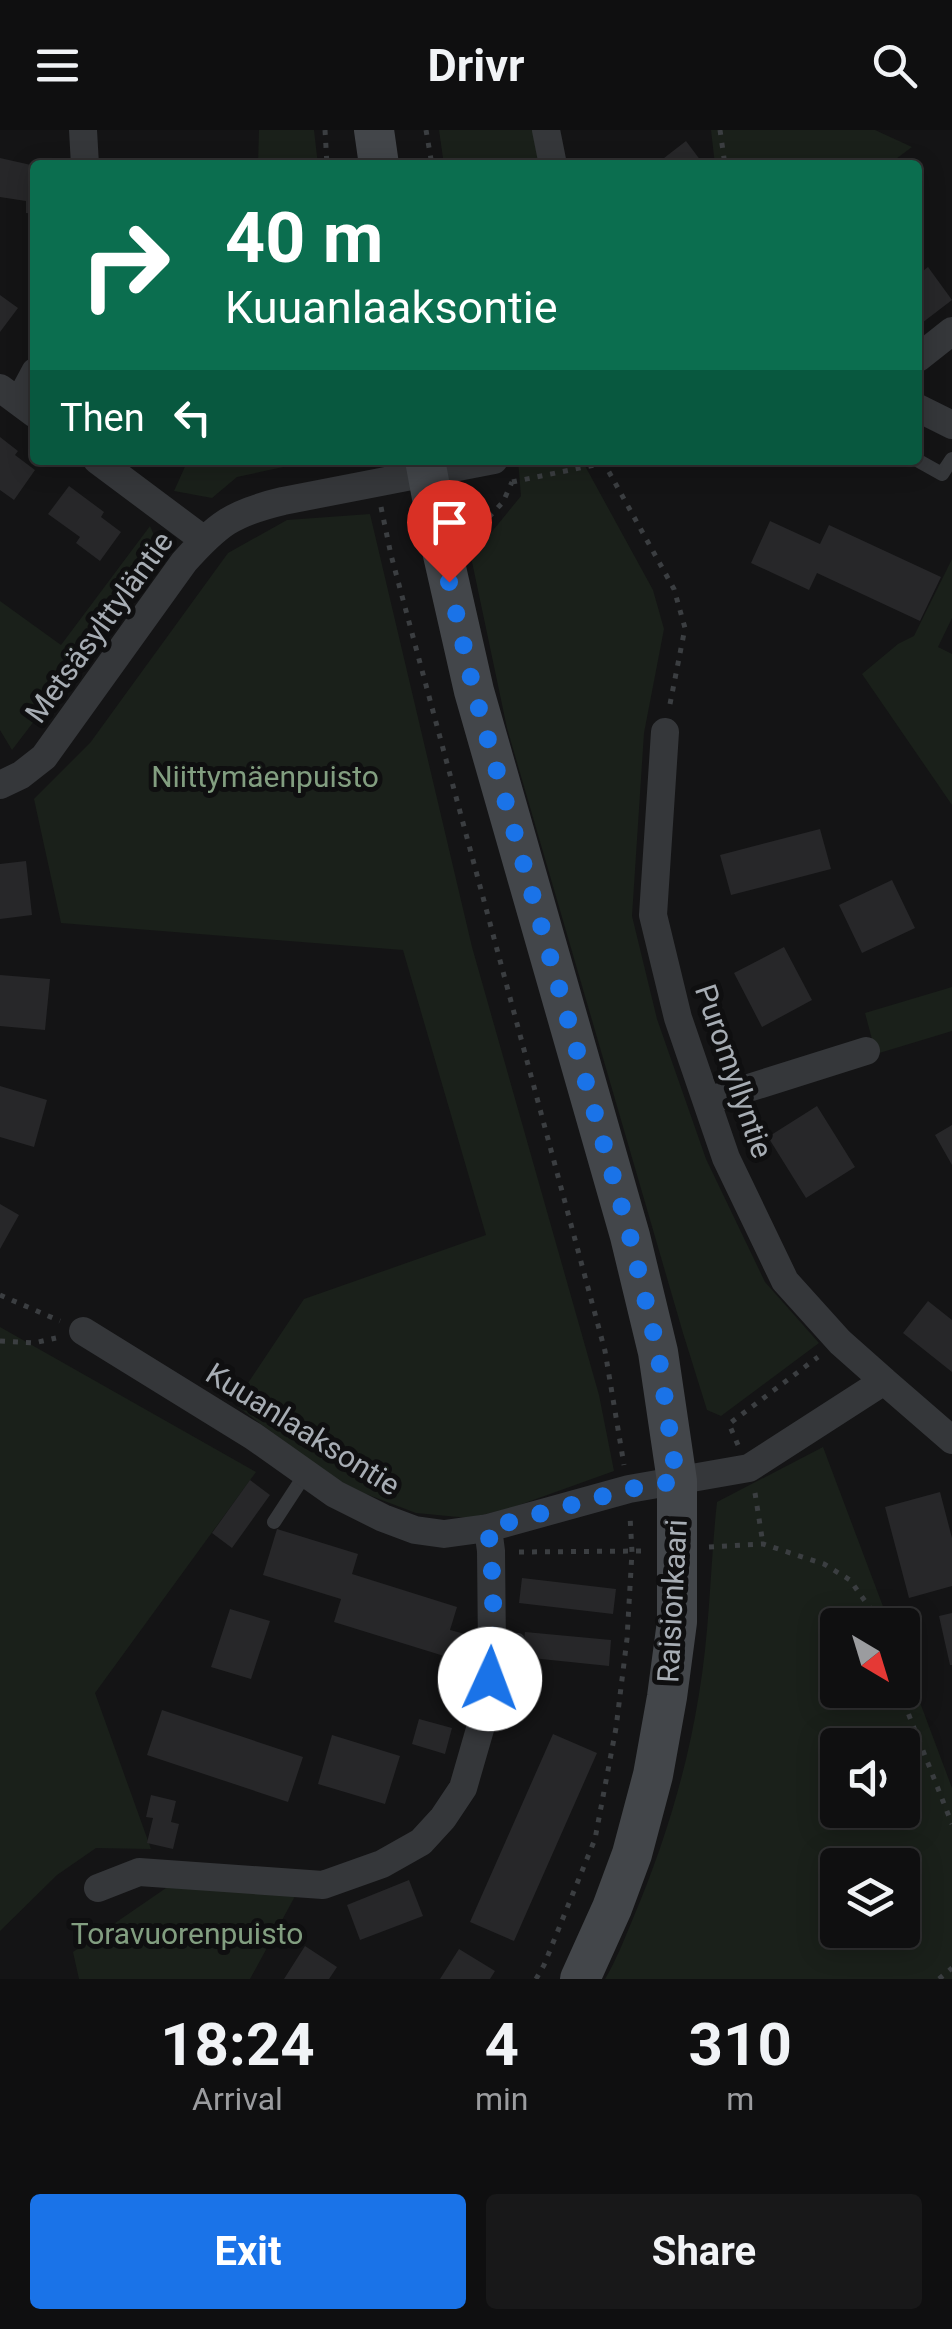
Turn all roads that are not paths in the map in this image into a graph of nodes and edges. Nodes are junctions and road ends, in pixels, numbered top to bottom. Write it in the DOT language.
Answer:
graph roads {
  1 [pos="82,130"];
  2 [pos="374,130"];
  3 [pos="546,130"];
  4 [pos="85,160"];
  5 [pos="379,160"];
  6 [pos="552,160"];
  7 [pos="952,331"];
  8 [pos="922,355"];
  9 [pos="922,410"];
  10 [pos="952,425"];
  11 [pos="952,459"];
  12 [pos="922,463"];
  13 [pos="105,465"];
  14 [pos="426,467"];
  15 [pos="503,471"];
  16 [pos="204,540"];
  17 [pos="665,732"];
  18 [pos="0,785"];
  19 [pos="866,1051"];
  20 [pos="706,1101"];
  21 [pos="83,1331"];
  22 [pos="884,1381"];
  23 [pos="952,1440"];
  24 [pos="306,1473"];
  25 [pos="677,1481"];
  26 [pos="274,1522"];
  27 [pos="488,1528"];
  28 [pos="518,1640"];
  29 [pos="491,1673"];
  30 [pos="98,1888"];
  31 [pos="580,1979"];
  1 -- 4 [label="street"];
  2 -- 5 [label="main road"];
  3 -- 6 [label="street"];
  7 -- 8 [label="street"];
  9 -- 10 [label="street"];
  11 -- 12 [label="lane"];
  13 -- 16 [label="street"];
  14 -- 15 [label="street, Metsäsylttyläntie"];
  14 -- 16 [label="street, Metsäsylttyläntie"];
  14 -- 25 [label="main road, Raisionkaari"];
  16 -- 18 [label="street, Metsäsylttyläntie"];
  17 -- 20 [label="street, Puromyllyntie"];
  19 -- 20 [label="street"];
  20 -- 22 [label="street, Puromyllyntie"];
  21 -- 24 [label="street, Kuuanlaaksontie"];
  22 -- 23 [label="street, Puromyllyntie"];
  22 -- 25 [label="street"];
  24 -- 26 [label="lane"];
  24 -- 27 [label="street, Kuuanlaaksontie"];
  25 -- 27 [label="street, Kuuanlaaksontie"];
  25 -- 31 [label="main road, Raisionkaari"];
  27 -- 29 [label="street"];
  28 -- 29 [label="lane"];
  29 -- 30 [label="street"];
}
